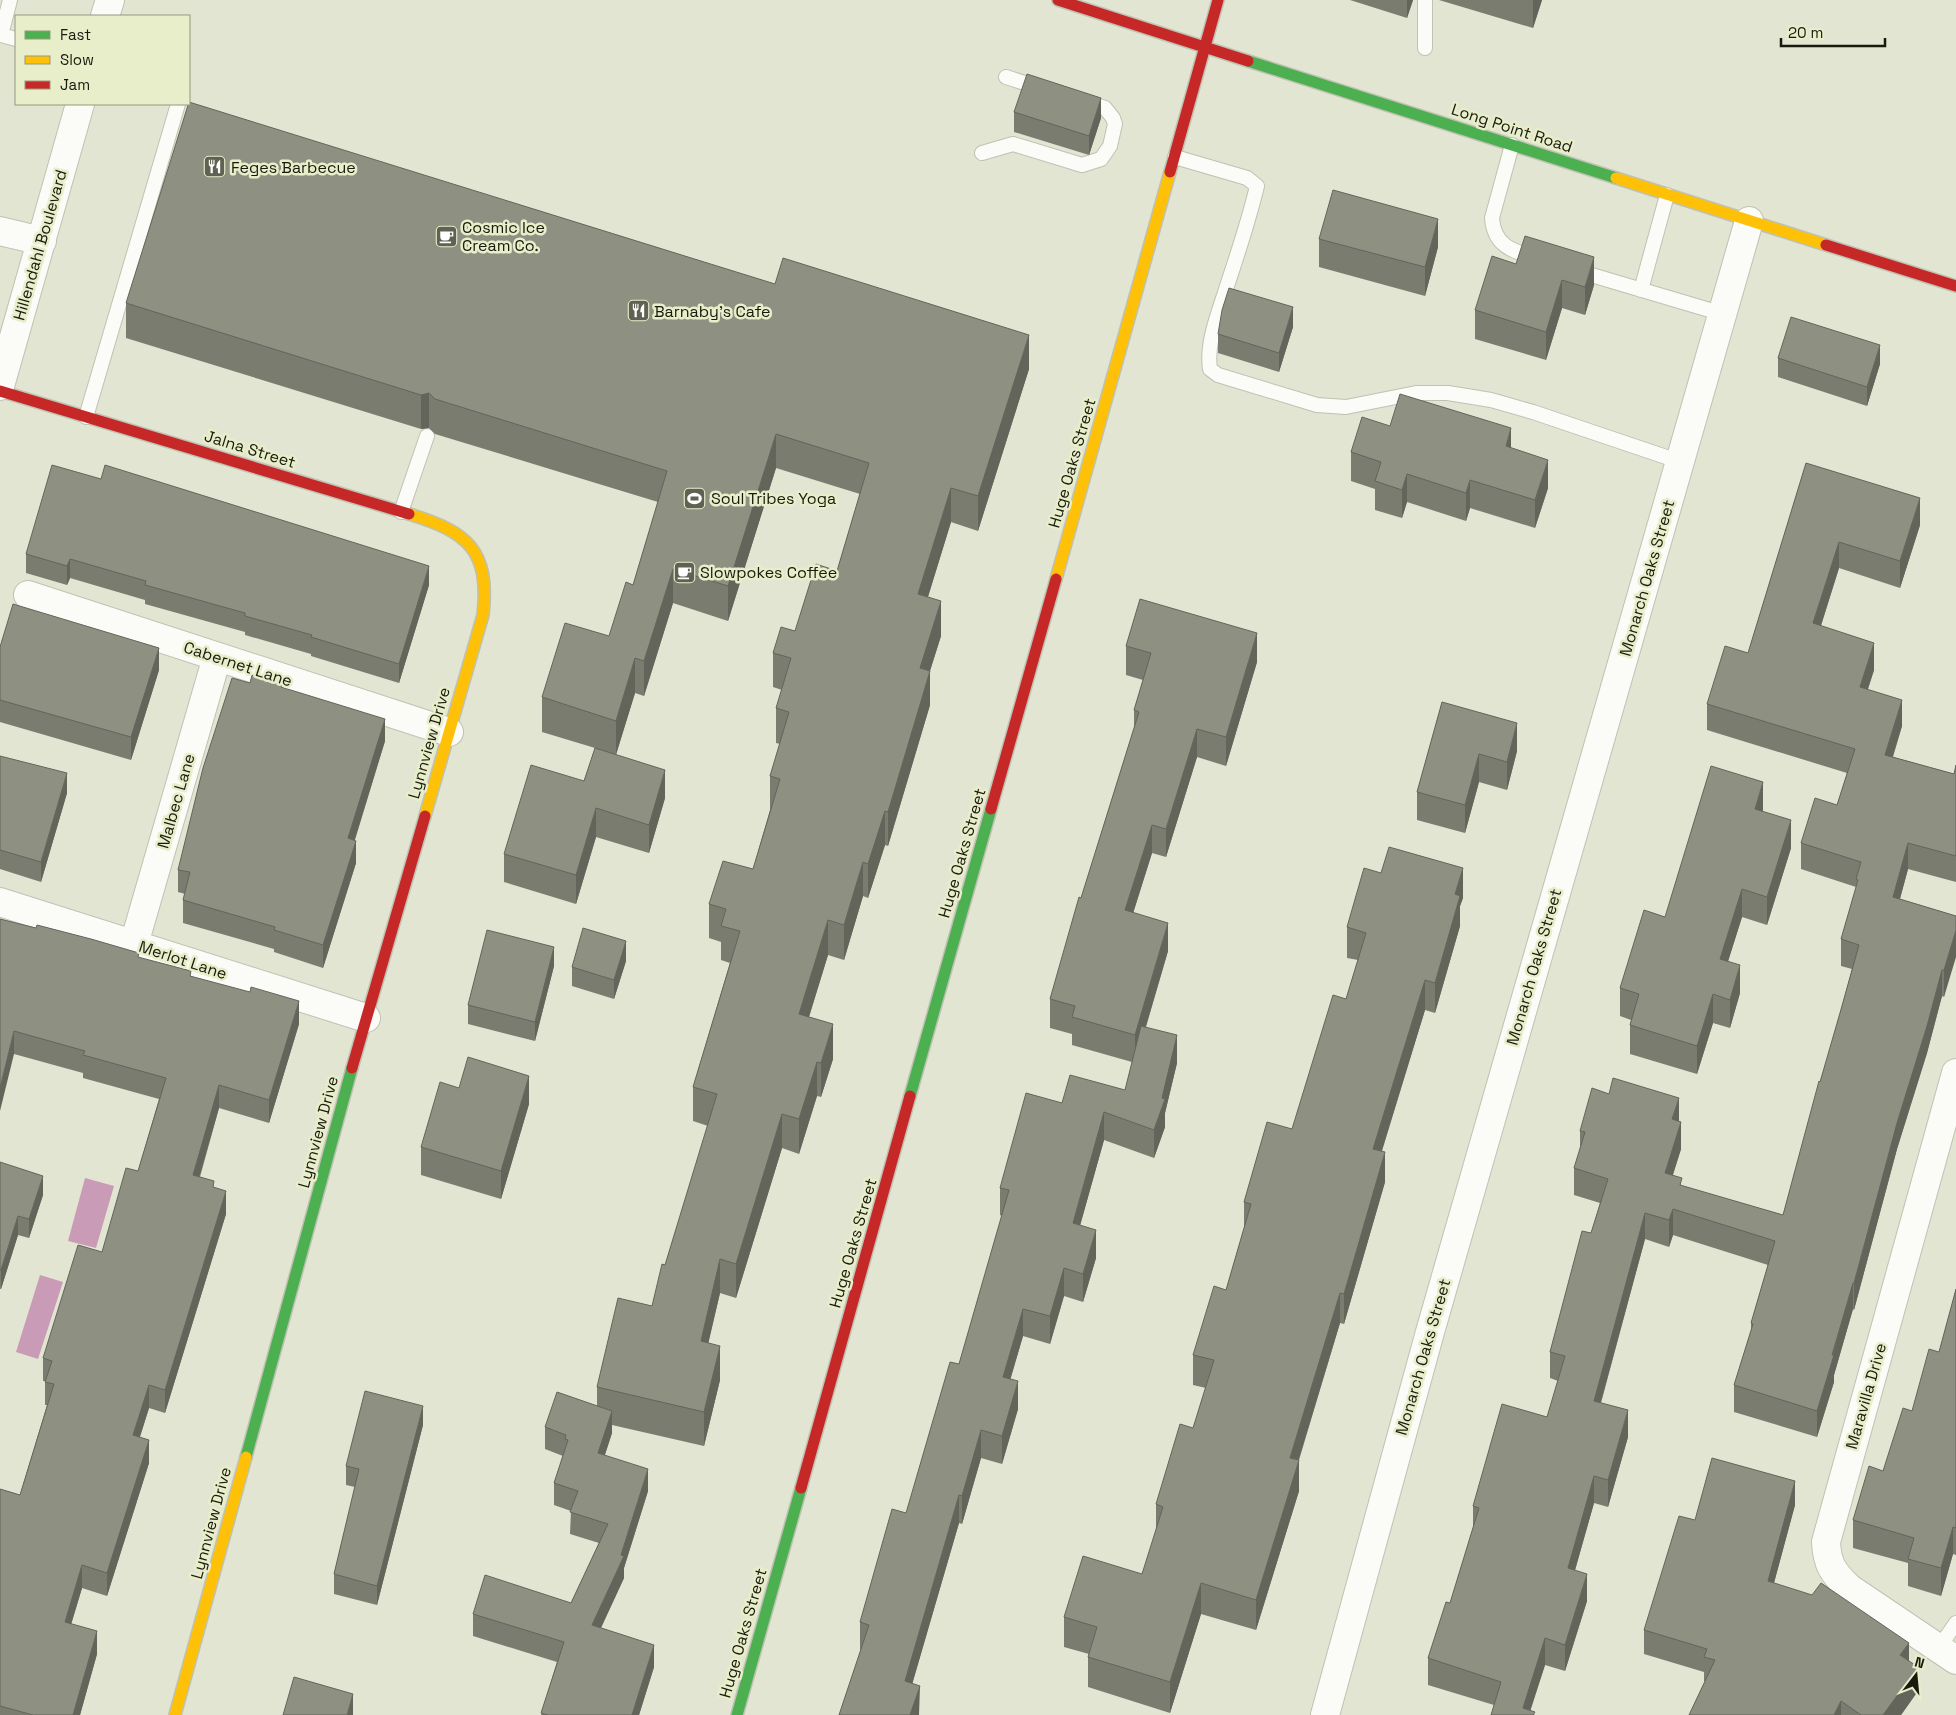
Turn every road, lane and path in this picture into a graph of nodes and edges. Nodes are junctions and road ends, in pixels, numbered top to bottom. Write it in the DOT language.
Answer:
graph roads {
  1 [pos="10,0"];
  2 [pos="110,0"];
  3 [pos="1058,0"];
  4 [pos="1218,0"];
  5 [pos="1425,0"];
  6 [pos="105,15"];
  7 [pos="15,39"];
  8 [pos="1206,47"];
  9 [pos="1426,48"];
  10 [pos="1006,77"];
  11 [pos="1051,91"];
  12 [pos="1069,97"];
  13 [pos="80,105"];
  14 [pos="178,105"];
  15 [pos="1512,145"];
  16 [pos="982,153"];
  17 [pos="1175,157"];
  18 [pos="1667,195"];
  19 [pos="1749,221"];
  20 [pos="0,231"];
  21 [pos="42,241"];
  22 [pos="1551,263"];
  23 [pos="1569,268"];
  24 [pos="1956,286"];
  25 [pos="1641,290"];
  26 [pos="1723,314"];
  27 [pos="0,386"];
  28 [pos="0,391"];
  29 [pos="86,416"];
  30 [pos="427,436"];
  31 [pos="1681,462"];
  32 [pos="401,512"];
  33 [pos="479,559"];
  34 [pos="28,595"];
  35 [pos="217,657"];
  36 [pos="449,732"];
  37 [pos="0,902"];
  38 [pos="134,944"];
  39 [pos="366,1018"];
  40 [pos="1956,1073"];
  41 [pos="1956,1623"];
  42 [pos="1947,1655"];
  43 [pos="175,1715"];
  44 [pos="737,1715"];
  45 [pos="1324,1715"];
  1 -- 7 [label="lane"];
  2 -- 6 [label="street"];
  3 -- 8 [label="street, Long Point Road"];
  4 -- 8 [label="street, Huge Oaks Street"];
  5 -- 9 [label="lane"];
  8 -- 15 [label="street, Long Point Road"];
  8 -- 17 [label="street, Huge Oaks Street"];
  10 -- 11 [label="lane"];
  12 -- 16 [label="lane"];
  13 -- 21 [label="street, Hillendahl Boulevard"];
  14 -- 29 [label="lane"];
  15 -- 18 [label="street, Long Point Road"];
  15 -- 22 [label="lane"];
  17 -- 31 [label="lane"];
  17 -- 44 [label="street, Huge Oaks Street"];
  18 -- 19 [label="street, Long Point Road"];
  18 -- 25 [label="lane"];
  19 -- 24 [label="street, Long Point Road"];
  19 -- 26 [label="street, Monarch Oaks Street"];
  20 -- 21 [label="street"];
  21 -- 27 [label="street, Hillendahl Boulevard"];
  23 -- 25 [label="lane"];
  25 -- 26 [label="lane"];
  26 -- 31 [label="street, Monarch Oaks Street"];
  28 -- 29 [label="street, Jalna Street"];
  29 -- 32 [label="street, Jalna Street"];
  30 -- 32 [label="lane"];
  31 -- 45 [label="street, Monarch Oaks Street"];
  32 -- 33 [label="street, Jalna Street"];
  33 -- 36 [label="street, Lynnview Drive"];
  34 -- 35 [label="street, Cabernet Lane"];
  35 -- 36 [label="street, Cabernet Lane"];
  35 -- 38 [label="street, Malbec Lane"];
  36 -- 39 [label="street, Lynnview Drive"];
  37 -- 38 [label="street, Merlot Lane"];
  38 -- 39 [label="street, Merlot Lane"];
  39 -- 43 [label="street, Lynnview Drive"];
  40 -- 42 [label="street, Maravilla Drive"];
  41 -- 42 [label="lane"];
}
